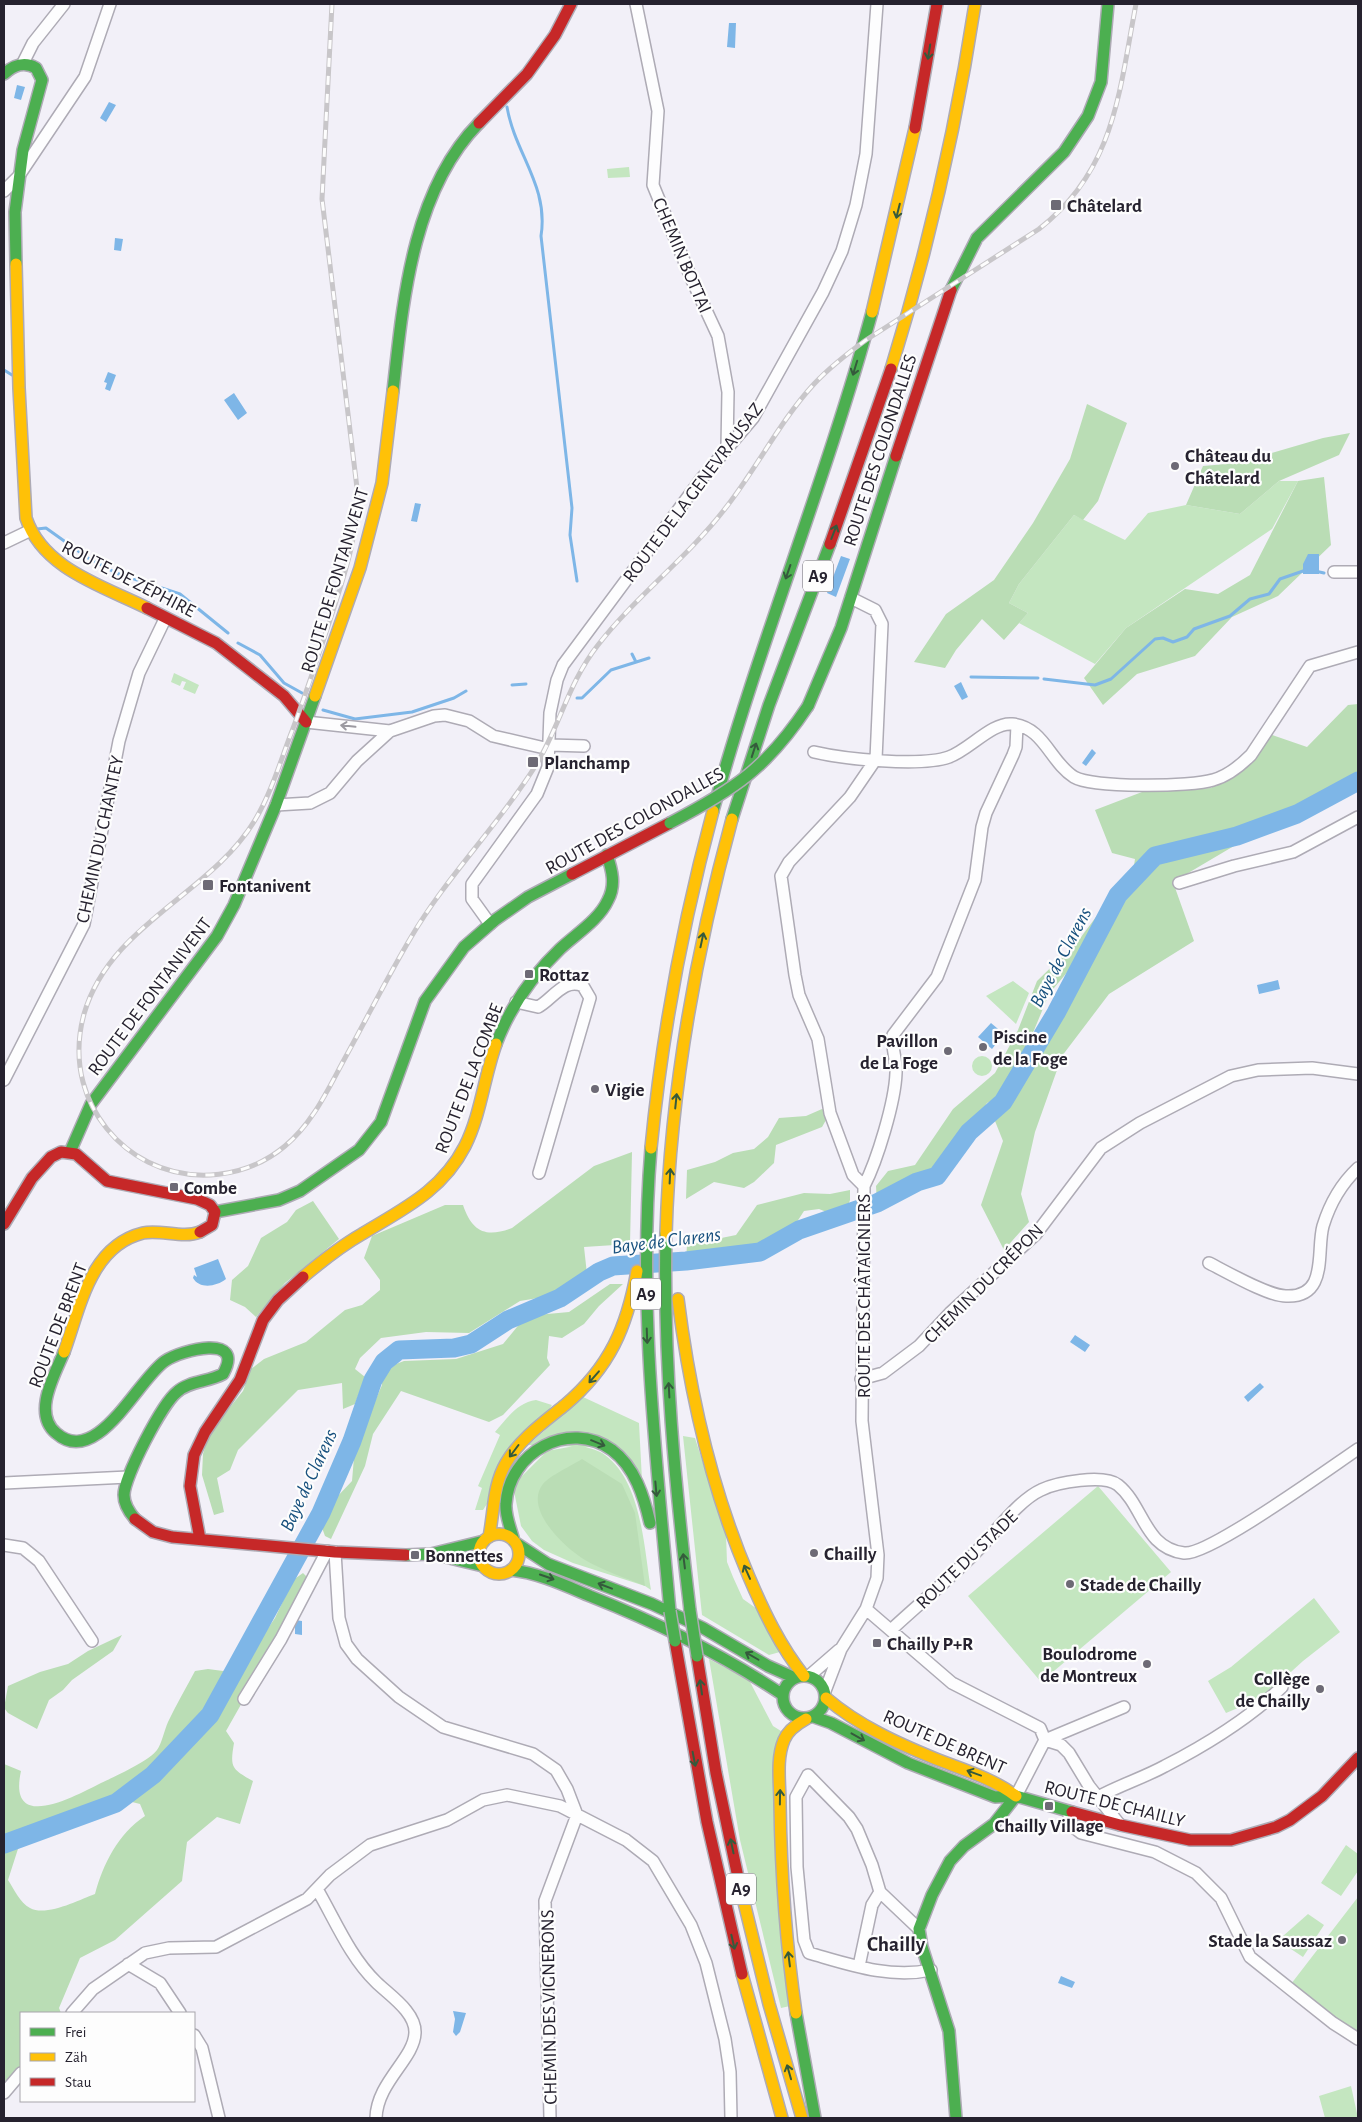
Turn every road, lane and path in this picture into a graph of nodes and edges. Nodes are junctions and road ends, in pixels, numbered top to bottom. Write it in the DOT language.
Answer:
graph roads {
  1 [pos="64,4"];
  2 [pos="110,4"];
  3 [pos="572,4"];
  4 [pos="636,4"];
  5 [pos="877,4"];
  6 [pos="937,4"];
  7 [pos="975,4"];
  8 [pos="1108,4"];
  9 [pos="23,63"];
  10 [pos="4,74"];
  11 [pos="18,177"];
  12 [pos="4,192"];
  13 [pos="727,447"];
  14 [pos="30,531"];
  15 [pos="4,543"];
  16 [pos="1334,572"];
  17 [pos="1358,572"];
  18 [pos="851,598"];
  19 [pos="165,618"];
  20 [pos="1358,652"];
  21 [pos="306,722"];
  22 [pos="1017,725"];
  23 [pos="390,731"];
  24 [pos="584,746"];
  25 [pos="549,747"];
  26 [pos="814,752"];
  27 [pos="876,759"];
  28 [pos="276,805"];
  29 [pos="1358,817"];
  30 [pos="607,855"];
  31 [pos="1179,883"];
  32 [pos="490,924"];
  33 [pos="516,1002"];
  34 [pos="1358,1074"];
  35 [pos="4,1080"];
  36 [pos="70,1152"];
  37 [pos="1358,1168"];
  38 [pos="539,1172"];
  39 [pos="864,1190"];
  40 [pos="648,1200"];
  41 [pos="668,1205"];
  42 [pos="215,1212"];
  43 [pos="4,1224"];
  44 [pos="1209,1263"];
  45 [pos="861,1379"];
  46 [pos="1358,1449"];
  47 [pos="128,1477"];
  48 [pos="4,1483"];
  49 [pos="200,1539"];
  50 [pos="487,1539"];
  51 [pos="515,1542"];
  52 [pos="4,1545"];
  53 [pos="331,1551"];
  54 [pos="431,1554"];
  55 [pos="483,1566"];
  56 [pos="511,1570"];
  57 [pos="668,1603"];
  58 [pos="866,1608"];
  59 [pos="892,1629"];
  60 [pos="92,1641"];
  61 [pos="841,1649"];
  62 [pos="803,1677"];
  63 [pos="1282,1687"];
  64 [pos="825,1694"];
  65 [pos="783,1695"];
  66 [pos="244,1699"];
  67 [pos="1124,1707"];
  68 [pos="810,1718"];
  69 [pos="1045,1740"];
  70 [pos="1358,1758"];
  71 [pos="1016,1796"];
  72 [pos="1098,1797"];
  73 [pos="1068,1811"];
  74 [pos="577,1815"];
  75 [pos="1120,1825"];
  76 [pos="317,1888"];
  77 [pos="880,1892"];
  78 [pos="919,1929"];
  79 [pos="128,1964"];
  80 [pos="859,1966"];
  81 [pos="930,1970"];
  82 [pos="73,2012"];
  83 [pos="179,2012"];
  84 [pos="195,2038"];
  85 [pos="1358,2038"];
  86 [pos="20,2074"];
  87 [pos="4,2093"];
  88 [pos="219,2118"];
  89 [pos="376,2118"];
  90 [pos="550,2118"];
  91 [pos="730,2118"];
  92 [pos="782,2118"];
  93 [pos="802,2118"];
  94 [pos="815,2118"];
  95 [pos="956,2118"];
  1 -- 9 [label="street"];
  2 -- 11 [label="street"];
  3 -- 21 [label="main road, ROUTE DE FONTANIVENT"];
  4 -- 13 [label="street, CHEMIN BOTTAI"];
  5 -- 13 [label="street, ROUTE DE LA GENEVRAUSAZ"];
  6 -- 40 [label="main road, A9, one-way"];
  41 -- 7 [label="main road, A9, one-way"];
  8 -- 18 [label="main road, ROUTE DES COLONDALLES"];
  9 -- 10 [label="main road"];
  9 -- 11 [label="main road, ROUTE DE ZÉPHIRE"];
  11 -- 12 [label="street"];
  11 -- 14 [label="main road, ROUTE DE ZÉPHIRE"];
  13 -- 25 [label="street, ROUTE DE LA GENEVRAUSAZ"];
  14 -- 15 [label="street"];
  14 -- 19 [label="main road, ROUTE DE ZÉPHIRE"];
  16 -- 17 [label="street"];
  18 -- 27 [label="street"];
  18 -- 30 [label="main road, ROUTE DES COLONDALLES, bridge"];
  19 -- 21 [label="main road, ROUTE DE ZÉPHIRE"];
  19 -- 35 [label="street, CHEMIN DU CHANTEY"];
  20 -- 22 [label="street"];
  23 -- 21 [label="street, one-way"];
  21 -- 28 [label="main road, ROUTE DE FONTANIVENT"];
  22 -- 27 [label="street"];
  22 -- 39 [label="street"];
  23 -- 25 [label="street"];
  23 -- 28 [label="street"];
  24 -- 25 [label="street"];
  25 -- 32 [label="street, ROUTE DE LA GENEVRAUSAZ"];
  26 -- 27 [label="street"];
  27 -- 39 [label="street, ROUTE DES CHÂTAIGNIERS"];
  28 -- 36 [label="main road, ROUTE DE FONTANIVENT"];
  29 -- 31 [label="street"];
  30 -- 32 [label="main road, ROUTE DES COLONDALLES"];
  30 -- 33 [label="main road, ROUTE DE LA COMBE"];
  32 -- 42 [label="main road, ROUTE DES COLONDALLES"];
  33 -- 38 [label="street"];
  33 -- 49 [label="main road, ROUTE DE LA COMBE"];
  34 -- 45 [label="street, CHEMIN DU CRÉPON"];
  36 -- 42 [label="main road"];
  36 -- 43 [label="main road"];
  37 -- 44 [label="street"];
  39 -- 45 [label="street, ROUTE DES CHÂTAIGNIERS"];
  40 -- 50 [label="main road, one-way"];
  40 -- 57 [label="main road, A9, one-way"];
  62 -- 41 [label="main road, one-way"];
  93 -- 41 [label="main road, A9, one-way, bridge"];
  42 -- 47 [label="main road, ROUTE DE BRENT"];
  45 -- 58 [label="street, ROUTE DES CHÂTAIGNIERS"];
  46 -- 59 [label="street, ROUTE DU STADE"];
  47 -- 48 [label="street"];
  47 -- 49 [label="main road, ROUTE DE BRENT"];
  49 -- 53 [label="main road, ROUTE DE BRENT"];
  50 -- 51 [label="main road"];
  50 -- 54 [label="main road, ROUTE DE BRENT"];
  50 -- 55 [label="main road"];
  51 -- 56 [label="main road"];
  51 -- 57 [label="main road, one-way"];
  62 -- 51 [label="main road, one-way"];
  52 -- 60 [label="street"];
  53 -- 54 [label="main road, ROUTE DE BRENT"];
  53 -- 66 [label="street"];
  53 -- 74 [label="street"];
  54 -- 55 [label="main road, ROUTE DE BRENT"];
  55 -- 56 [label="main road"];
  56 -- 65 [label="main road, one-way"];
  57 -- 92 [label="main road, A9, one-way, bridge"];
  58 -- 59 [label="street"];
  58 -- 61 [label="street, ROUTE DES CHÂTAIGNIERS"];
  59 -- 69 [label="street"];
  61 -- 62 [label="street, ROUTE DES CHÂTAIGNIERS"];
  61 -- 64 [label="street, ROUTE DES CHÂTAIGNIERS"];
  62 -- 64 [label="main road"];
  62 -- 65 [label="main road"];
  63 -- 72 [label="street"];
  64 -- 68 [label="main road"];
  71 -- 64 [label="main road, ROUTE DE BRENT, one-way"];
  65 -- 68 [label="main road"];
  67 -- 69 [label="street"];
  68 -- 71 [label="main road, ROUTE DE BRENT, one-way"];
  94 -- 68 [label="main road, one-way"];
  69 -- 71 [label="street"];
  69 -- 72 [label="street"];
  70 -- 75 [label="main road, ROUTE DE CHAILLY"];
  71 -- 73 [label="main road, ROUTE DE CHAILLY"];
  71 -- 78 [label="main road"];
  72 -- 75 [label="street"];
  73 -- 75 [label="main road, ROUTE DE CHAILLY"];
  73 -- 85 [label="street"];
  74 -- 76 [label="street"];
  74 -- 90 [label="street, CHEMIN DES VIGNERONS"];
  74 -- 91 [label="street"];
  76 -- 79 [label="street"];
  76 -- 89 [label="street"];
  77 -- 78 [label="street"];
  77 -- 80 [label="street"];
  77 -- 80 [label="street"];
  78 -- 81 [label="main road"];
  79 -- 82 [label="street"];
  79 -- 83 [label="street"];
  80 -- 81 [label="street"];
  81 -- 95 [label="main road"];
  84 -- 88 [label="street"];
  86 -- 87 [label="street"];
}
